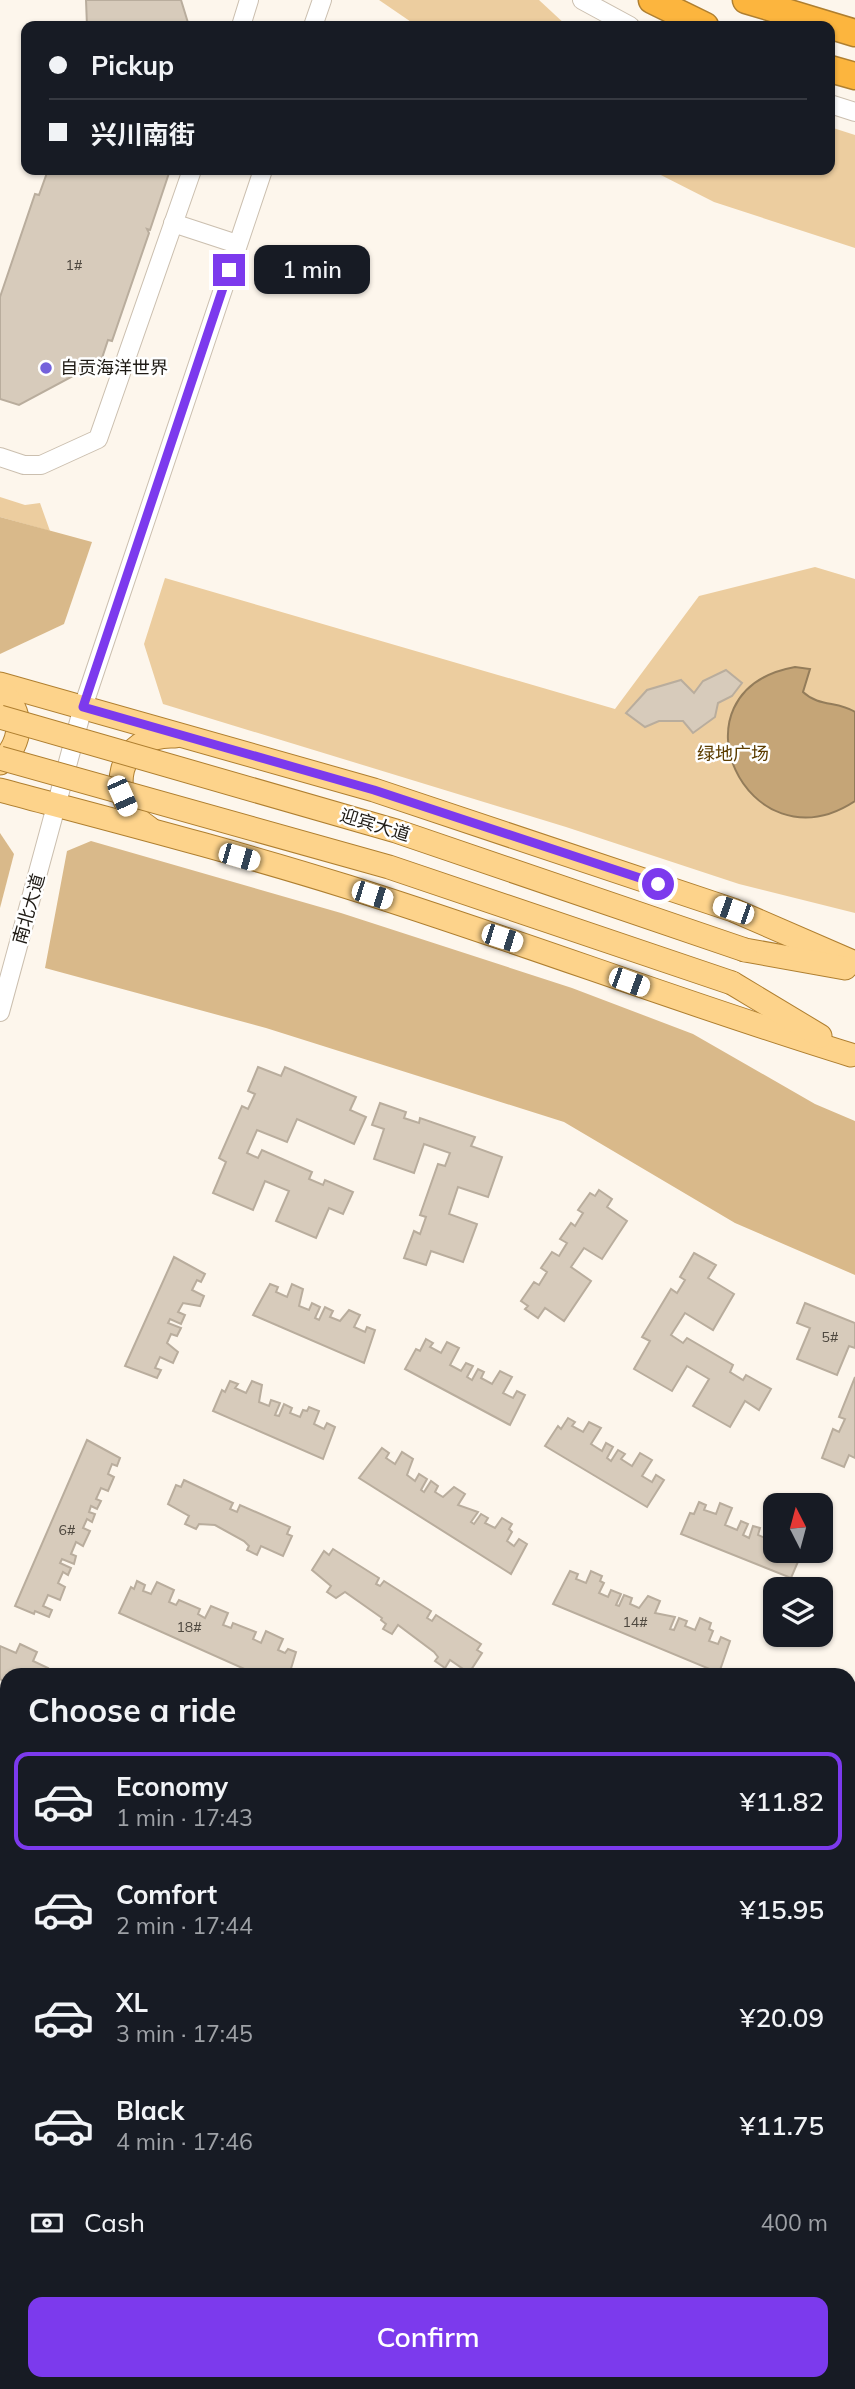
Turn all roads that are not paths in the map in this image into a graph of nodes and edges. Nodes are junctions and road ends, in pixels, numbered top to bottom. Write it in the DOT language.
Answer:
graph roads {
  1 [pos="249,0"];
  2 [pos="322,0"];
  3 [pos="582,0"];
  4 [pos="652,0"];
  5 [pos="746,0"];
  6 [pos="243,21"];
  7 [pos="315,21"];
  8 [pos="621,21"];
  9 [pos="695,21"];
  10 [pos="815,21"];
  11 [pos="835,27"];
  12 [pos="855,33"];
  13 [pos="835,70"];
  14 [pos="855,76"];
  15 [pos="835,106"];
  16 [pos="855,112"];
  17 [pos="190,175"];
  18 [pos="261,175"];
  19 [pos="173,223"];
  20 [pos="237,244"];
  21 [pos="0,457"];
  22 [pos="0,684"];
  23 [pos="0,690"];
  24 [pos="83,707"];
  25 [pos="0,717"];
  26 [pos="185,736"];
  27 [pos="0,758"];
  28 [pos="0,764"];
  29 [pos="0,790"];
  30 [pos="58,805"];
  31 [pos="159,834"];
  32 [pos="855,963"];
  33 [pos="855,970"];
  34 [pos="0,1012"];
  35 [pos="853,1055"];
  1 -- 6 [label="street"];
  2 -- 7 [label="street"];
  3 -- 8 [label="street"];
  4 -- 9 [label="highway"];
  5 -- 10 [label="highway"];
  11 -- 12 [label="highway"];
  13 -- 14 [label="highway"];
  15 -- 16 [label="street"];
  17 -- 19 [label="street"];
  18 -- 20 [label="street, 南北大道"];
  19 -- 20 [label="street"];
  19 -- 21 [label="street"];
  20 -- 24 [label="street, 南北大道"];
  22 -- 24 [label="main road"];
  23 -- 28 [label="main road"];
  24 -- 26 [label="main road"];
  24 -- 30 [label="street, 南北大道"];
  25 -- 33 [label="main road, 迎宾大道, bridge"];
  26 -- 31 [label="main road"];
  26 -- 32 [label="main road"];
  27 -- 35 [label="main road, 迎宾大道, bridge"];
  29 -- 30 [label="main road"];
  30 -- 31 [label="main road"];
  30 -- 34 [label="street, 南北大道"];
  31 -- 35 [label="main road"];
}
